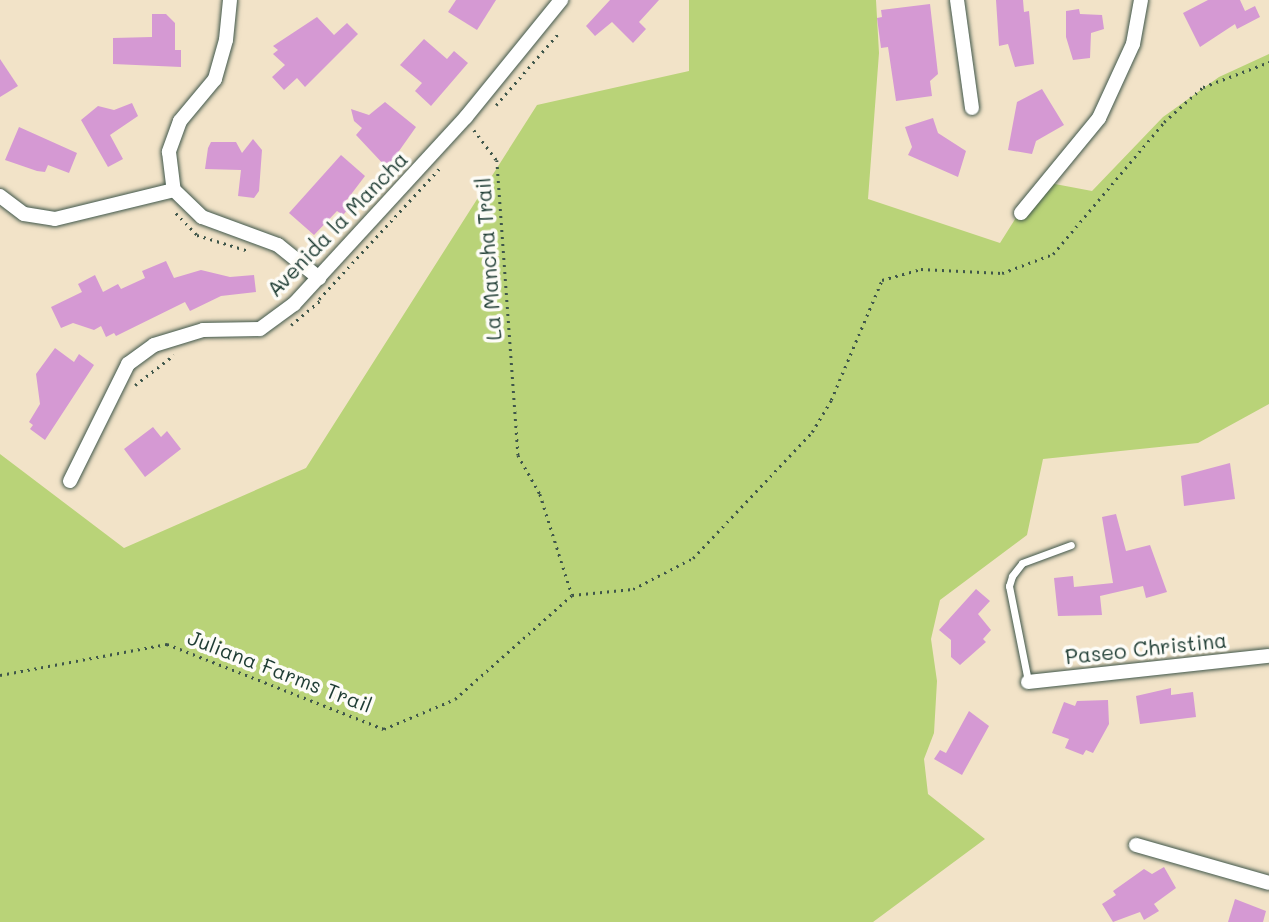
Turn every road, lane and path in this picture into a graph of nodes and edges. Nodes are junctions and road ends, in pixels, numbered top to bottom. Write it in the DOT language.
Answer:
graph roads {
  1 [pos="230,0"];
  2 [pos="561,0"];
  3 [pos="957,0"];
  4 [pos="1141,0"];
  5 [pos="558,34"];
  6 [pos="1269,62"];
  7 [pos="972,108"];
  8 [pos="491,110"];
  9 [pos="466,139"];
  10 [pos="450,158"];
  11 [pos="174,190"];
  12 [pos="0,196"];
  13 [pos="171,209"];
  14 [pos="1021,213"];
  15 [pos="255,252"];
  16 [pos="319,278"];
  17 [pos="308,290"];
  18 [pos="320,301"];
  19 [pos="282,329"];
  20 [pos="183,350"];
  21 [pos="131,389"];
  22 [pos="70,481"];
  23 [pos="1071,545"];
  24 [pos="572,595"];
  25 [pos="1269,656"];
  26 [pos="0,675"];
  27 [pos="1028,682"];
  28 [pos="1136,845"];
  29 [pos="1269,883"];
  1 -- 11 [label="street"];
  2 -- 16 [label="street, Avenida la Mancha"];
  3 -- 7 [label="street"];
  4 -- 14 [label="street"];
  5 -- 8 [label="path"];
  6 -- 24 [label="path"];
  9 -- 24 [label="path, La Mancha Trail"];
  10 -- 18 [label="path, La Mancha Trail"];
  11 -- 12 [label="street"];
  11 -- 16 [label="street"];
  13 -- 15 [label="path"];
  16 -- 17 [label="street, Avenida la Mancha"];
  17 -- 18 [label="path"];
  17 -- 22 [label="street, Avenida la Mancha"];
  18 -- 19 [label="path, La Mancha Trail"];
  20 -- 21 [label="path"];
  23 -- 27 [label="lane"];
  24 -- 26 [label="path, Juliana Farms Trail"];
  25 -- 27 [label="street, Paseo Christina"];
  28 -- 29 [label="street"];
}
